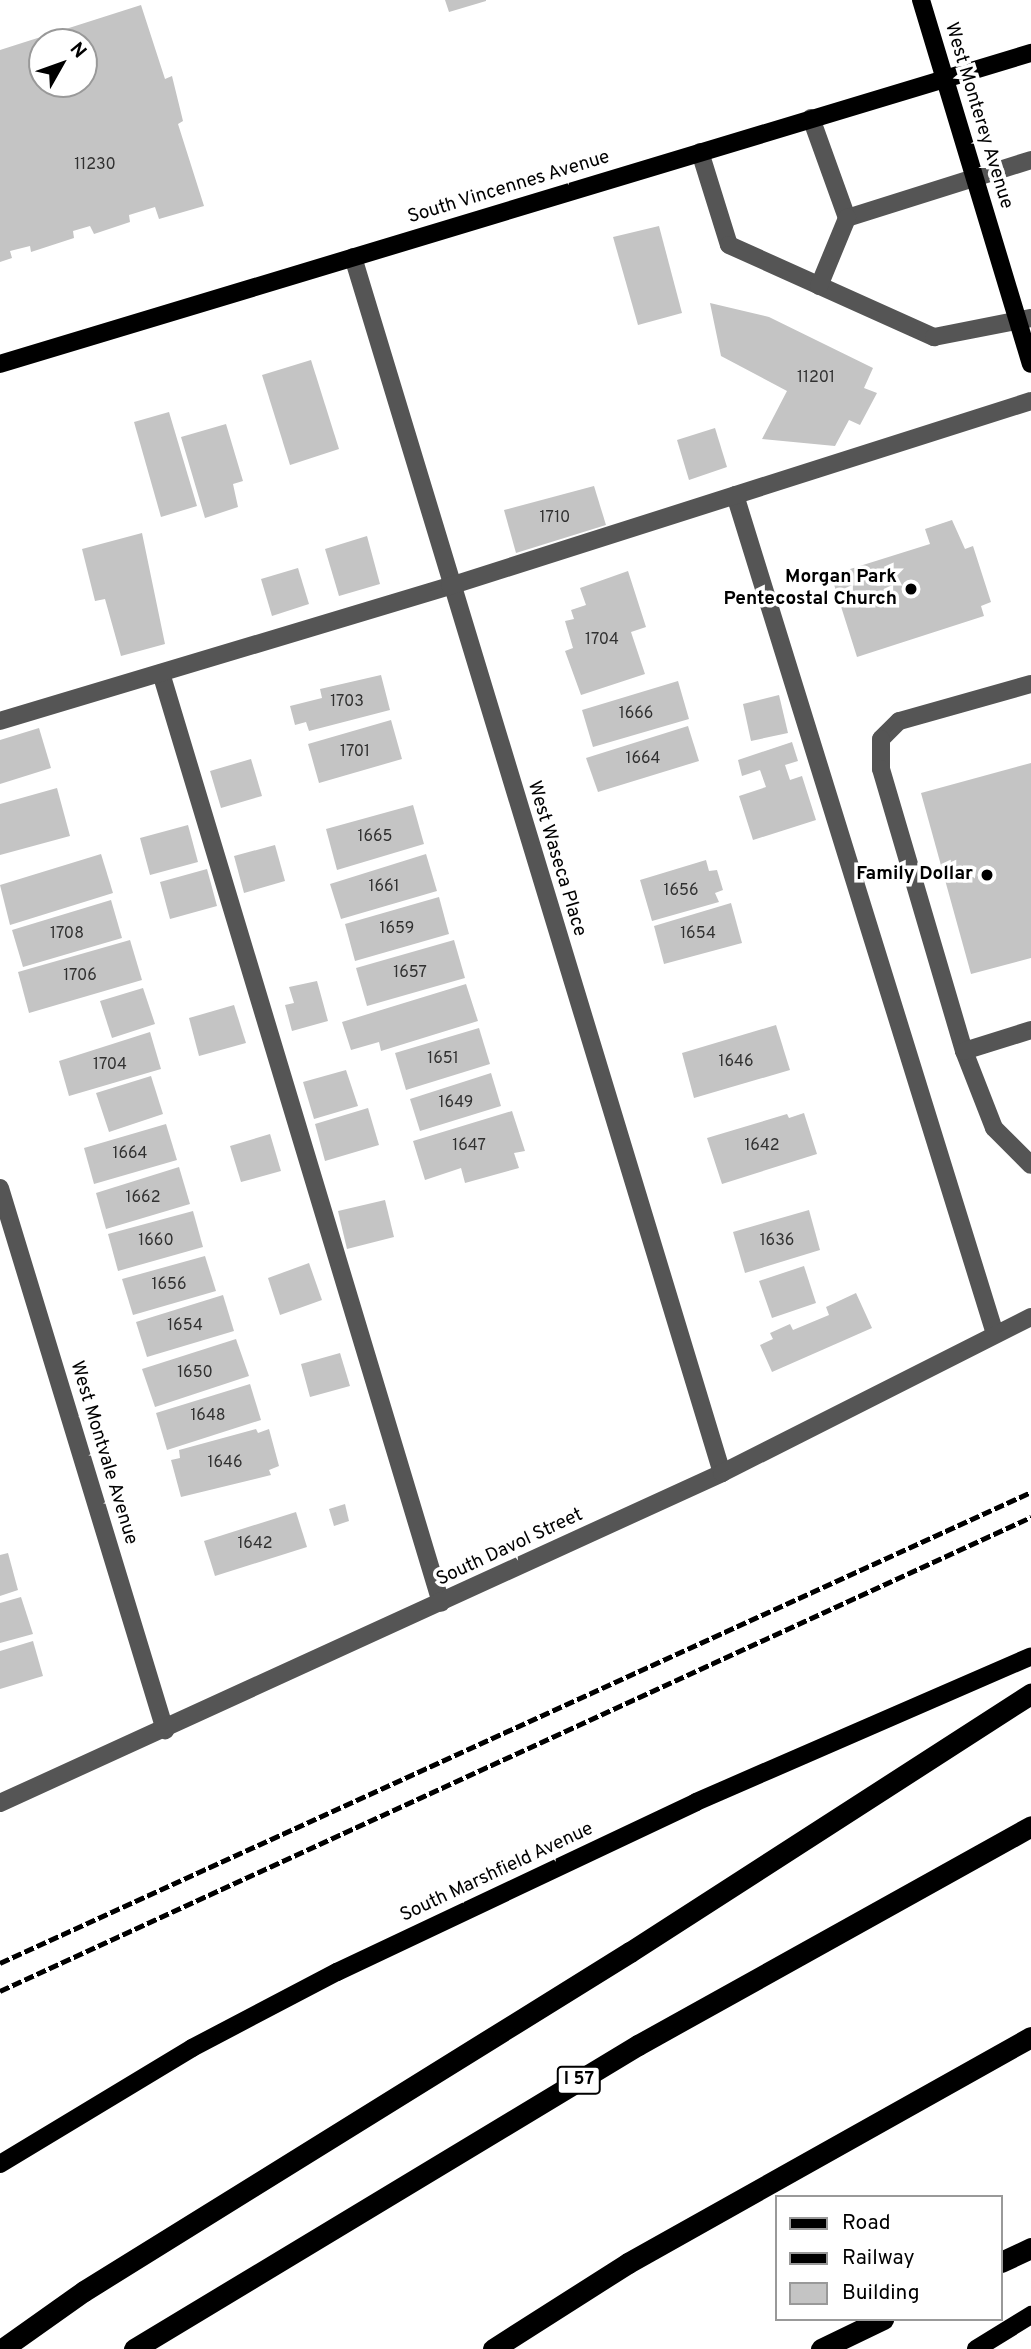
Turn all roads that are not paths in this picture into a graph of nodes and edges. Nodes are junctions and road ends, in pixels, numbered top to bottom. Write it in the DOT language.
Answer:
graph roads {
  1 [pos="921,0"];
  2 [pos="1031,53"];
  3 [pos="945,78"];
  4 [pos="811,118"];
  5 [pos="700,152"];
  6 [pos="1031,160"];
  7 [pos="975,177"];
  8 [pos="847,218"];
  9 [pos="353,257"];
  10 [pos="819,286"];
  11 [pos="1025,321"];
  12 [pos="0,364"];
  13 [pos="1031,365"];
  14 [pos="1031,401"];
  15 [pos="735,495"];
  16 [pos="450,586"];
  17 [pos="161,673"];
  18 [pos="1031,684"];
  19 [pos="0,721"];
  20 [pos="1031,1030"];
  21 [pos="964,1051"];
  22 [pos="1031,1165"];
  23 [pos="0,1188"];
  24 [pos="1031,1317"];
  25 [pos="995,1334"];
  26 [pos="722,1473"];
  27 [pos="441,1603"];
  28 [pos="1031,1656"];
  29 [pos="1031,1695"];
  30 [pos="165,1730"];
  31 [pos="0,1803"];
  32 [pos="1031,1826"];
  33 [pos="1031,2036"];
  34 [pos="0,2164"];
  35 [pos="1031,2248"];
  36 [pos="1003,2261"];
  37 [pos="1031,2315"];
  38 [pos="879,2321"];
  39 [pos="983,2347"];
  40 [pos="2,2349"];
  41 [pos="134,2349"];
  42 [pos="493,2349"];
  43 [pos="821,2349"];
  1 -- 3 [label="main road, West Monterey Avenue"];
  2 -- 3 [label="main road, South Vincennes Avenue"];
  3 -- 4 [label="main road, South Vincennes Avenue"];
  3 -- 7 [label="main road, West Monterey Avenue"];
  4 -- 5 [label="main road, South Vincennes Avenue"];
  4 -- 8 [label="street"];
  5 -- 9 [label="main road, South Vincennes Avenue"];
  5 -- 10 [label="street"];
  6 -- 7 [label="street"];
  7 -- 8 [label="street"];
  7 -- 11 [label="main road, West Monterey Avenue"];
  8 -- 10 [label="street"];
  9 -- 12 [label="main road, South Vincennes Avenue"];
  9 -- 16 [label="street, West Waseca Place"];
  10 -- 11 [label="street"];
  11 -- 13 [label="main road, West Monterey Avenue"];
  14 -- 15 [label="street"];
  15 -- 16 [label="street"];
  15 -- 25 [label="street"];
  16 -- 17 [label="street"];
  16 -- 26 [label="street, West Waseca Place"];
  17 -- 19 [label="street"];
  17 -- 27 [label="street"];
  18 -- 21 [label="street"];
  20 -- 21 [label="street"];
  21 -- 22 [label="street"];
  23 -- 30 [label="street, West Montvale Avenue"];
  24 -- 25 [label="street, South Davol Street"];
  25 -- 26 [label="street, South Davol Street"];
  26 -- 27 [label="street, South Davol Street"];
  27 -- 30 [label="street, South Davol Street"];
  28 -- 34 [label="main road, South Marshfield Avenue"];
  29 -- 40 [label="highway"];
  30 -- 31 [label="street, South Davol Street"];
  32 -- 41 [label="highway, I 57"];
  33 -- 42 [label="highway"];
  35 -- 36 [label="highway"];
  37 -- 39 [label="main road"];
  38 -- 43 [label="highway"];
}
